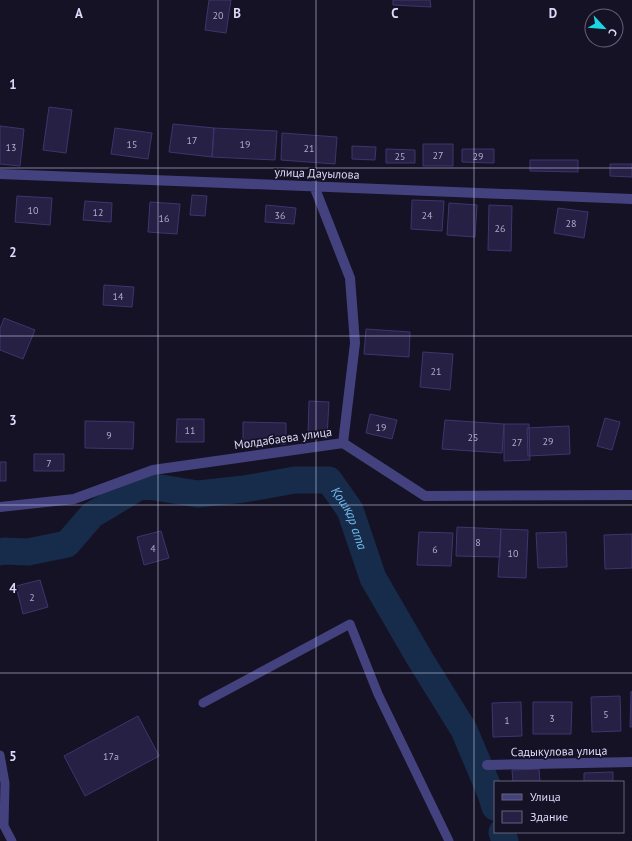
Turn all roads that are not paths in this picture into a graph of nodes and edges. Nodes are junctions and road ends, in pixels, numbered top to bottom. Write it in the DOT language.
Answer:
graph roads {
  1 [pos="0,174"];
  2 [pos="314,186"];
  3 [pos="632,199"];
  4 [pos="344,443"];
  5 [pos="632,495"];
  6 [pos="0,506"];
  7 [pos="203,703"];
  8 [pos="0,755"];
  9 [pos="632,762"];
  10 [pos="487,765"];
  11 [pos="12,841"];
  12 [pos="449,841"];
  1 -- 2 [label="street, улица Дауылова"];
  2 -- 3 [label="street, улица Дауылова"];
  2 -- 4 [label="street"];
  4 -- 5 [label="street, Молдабаева улица"];
  4 -- 6 [label="street, Молдабаева улица"];
  7 -- 12 [label="lane"];
  8 -- 11 [label="lane"];
  9 -- 10 [label="street, Садыкулова улица"];
}
